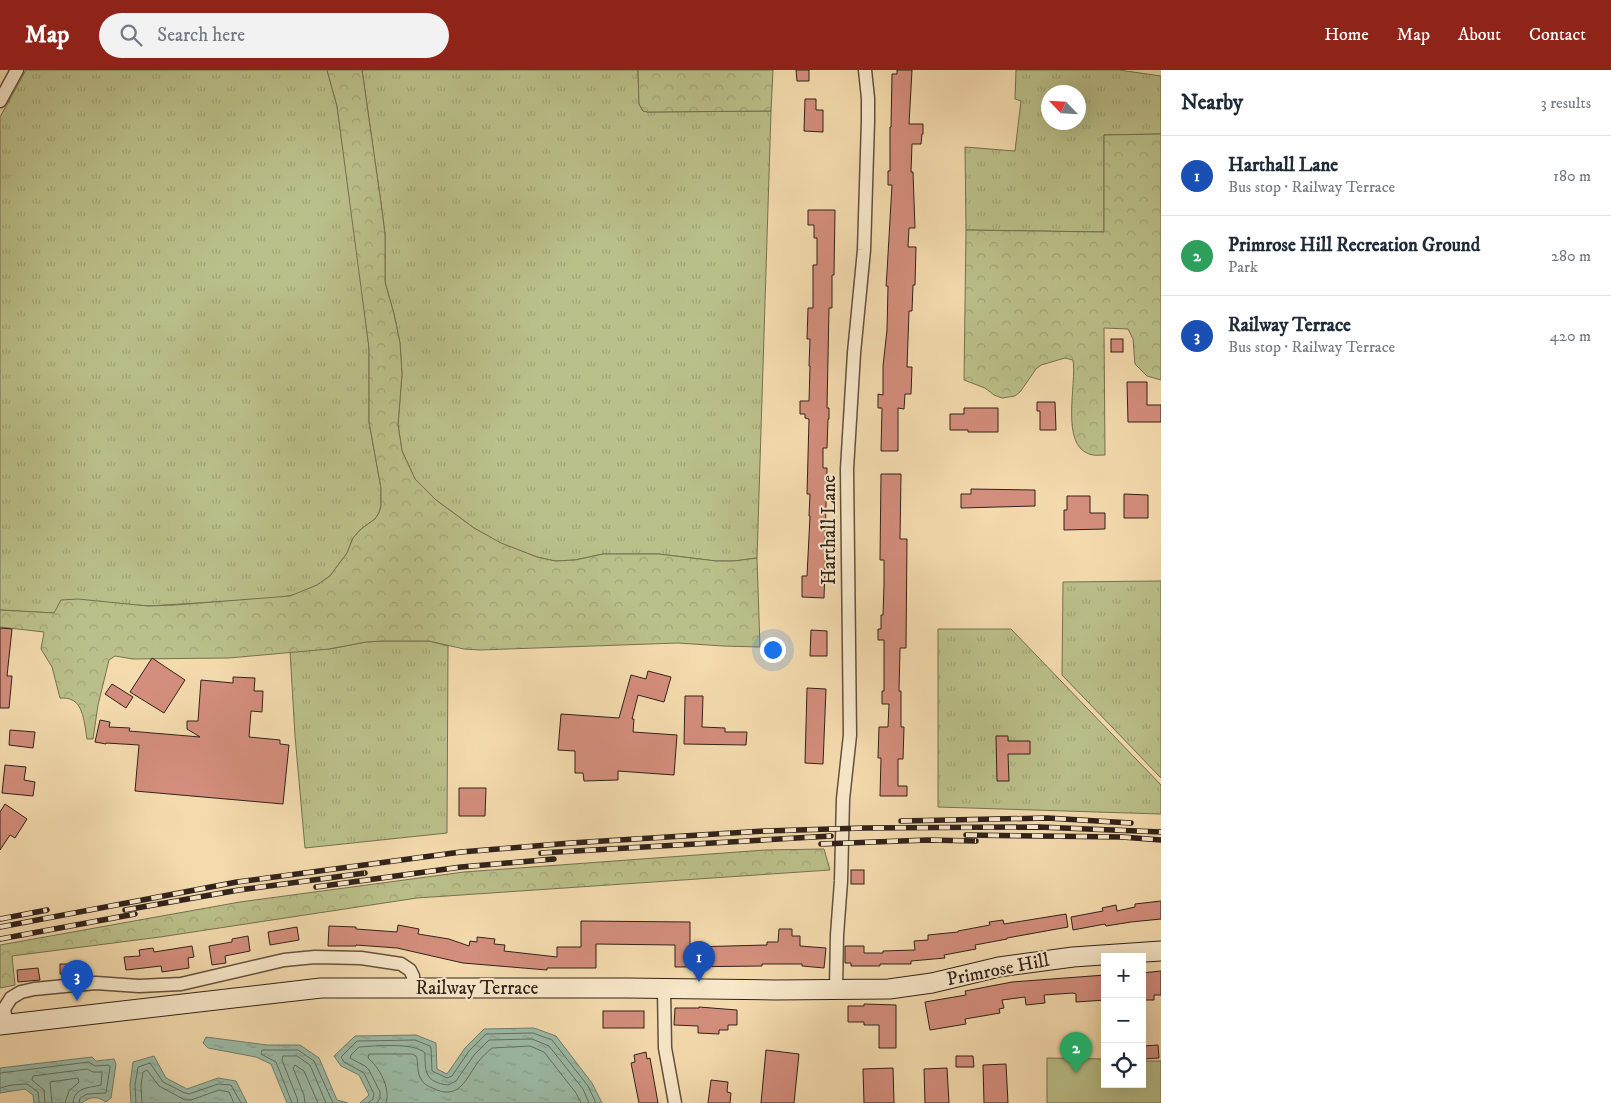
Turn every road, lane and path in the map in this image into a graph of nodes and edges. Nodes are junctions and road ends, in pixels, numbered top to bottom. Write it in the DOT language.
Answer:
graph roads {
  1 [pos="17,70"];
  2 [pos="865,70"];
  3 [pos="0,101"];
  4 [pos="1161,951"];
  5 [pos="413,988"];
  6 [pos="664,989"];
  7 [pos="836,989"];
  8 [pos="4,1025"];
  9 [pos="675,1103"];
  1 -- 3 [label="street"];
  2 -- 7 [label="street, Harthall Lane"];
  4 -- 7 [label="street, Primrose Hill"];
  5 -- 6 [label="street, Railway Terrace"];
  5 -- 8 [label="street, Railway Terrace"];
  5 -- 8 [label="street"];
  6 -- 7 [label="street, Railway Terrace"];
  6 -- 9 [label="street"];
}
